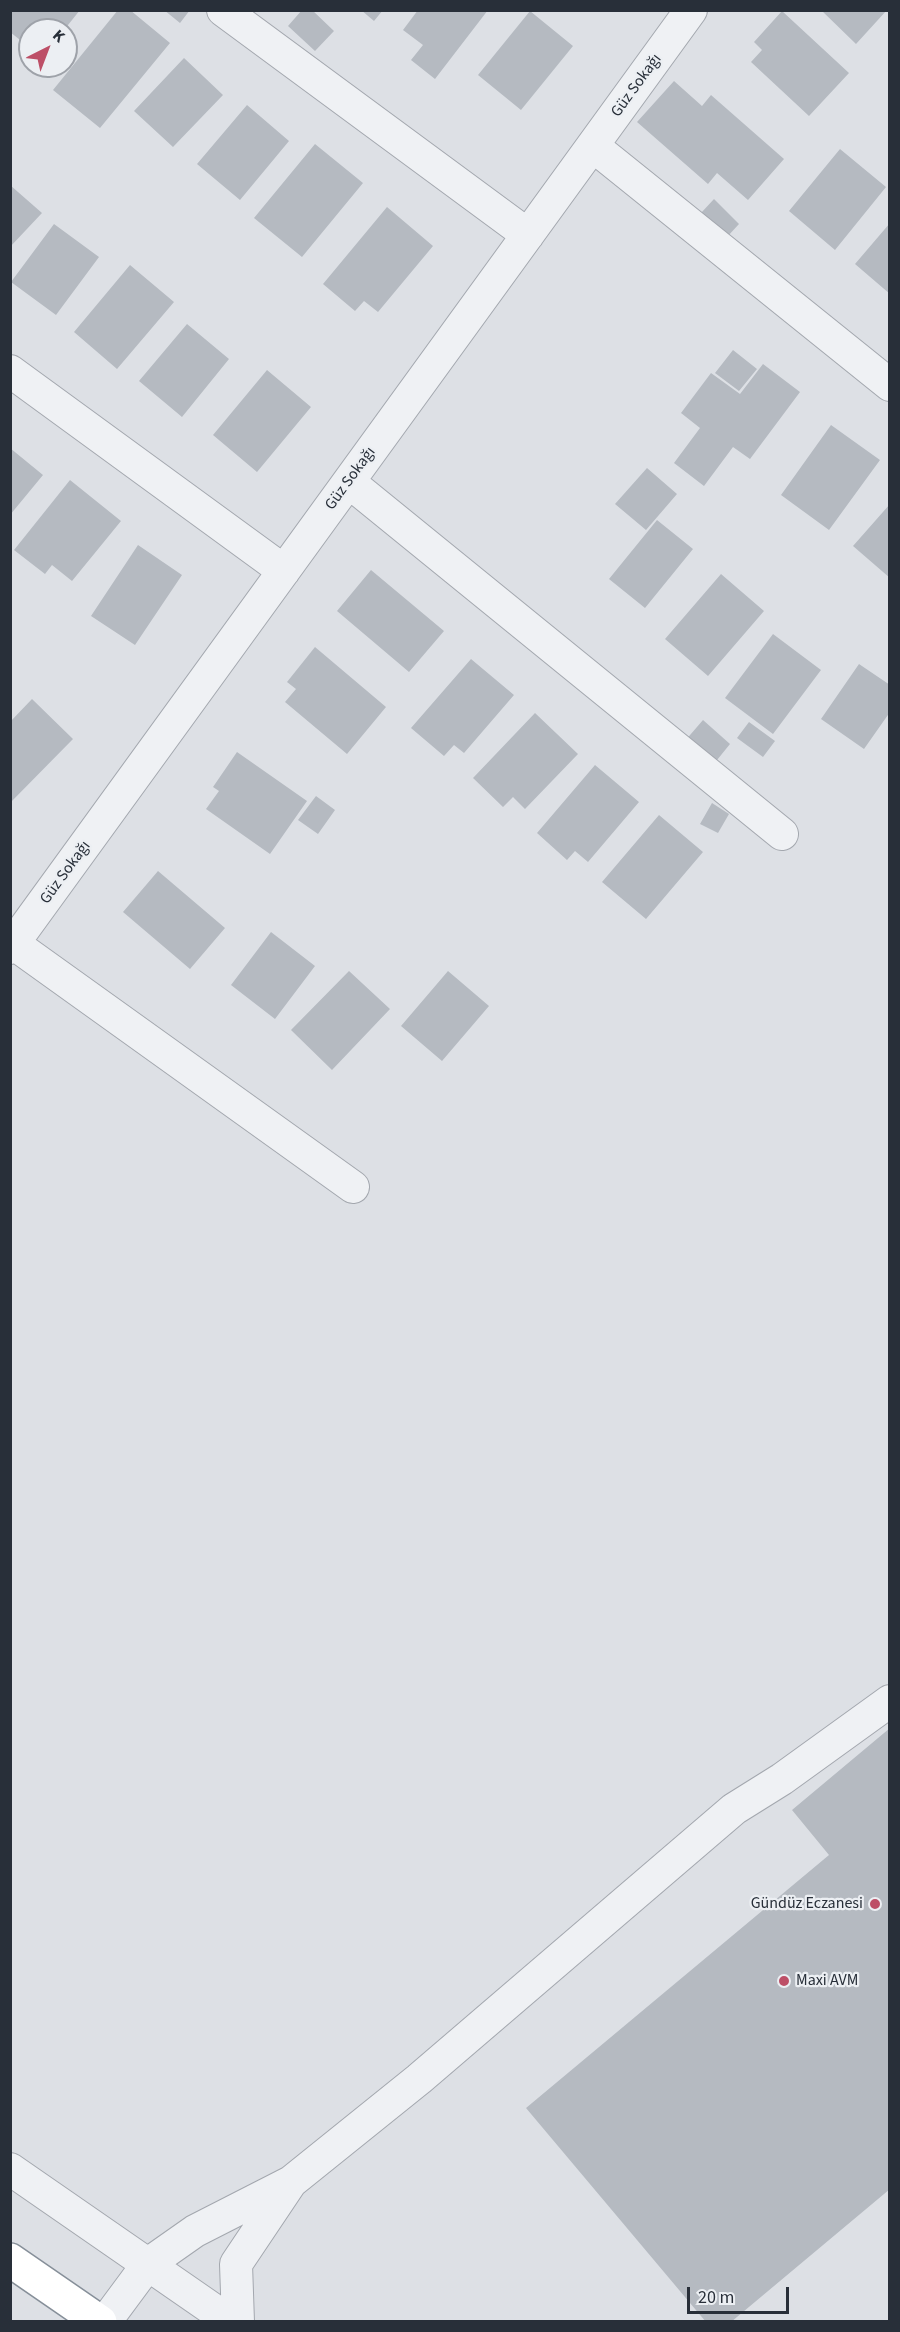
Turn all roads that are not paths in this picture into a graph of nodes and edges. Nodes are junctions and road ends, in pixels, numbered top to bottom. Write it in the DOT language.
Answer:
graph roads {
  1 [pos="223,10"];
  2 [pos="691,10"];
  3 [pos="593,146"];
  4 [pos="528,235"];
  5 [pos="10,371"];
  6 [pos="890,385"];
  7 [pos="349,482"];
  8 [pos="284,572"];
  9 [pos="782,834"];
  10 [pos="12,944"];
  11 [pos="353,1187"];
  12 [pos="890,1701"];
  13 [pos="10,2169"];
  14 [pos="291,2182"];
  15 [pos="10,2260"];
  16 [pos="148,2264"];
  17 [pos="103,2322"];
  18 [pos="231,2322"];
  19 [pos="238,2322"];
  1 -- 4 [label="street"];
  2 -- 3 [label="street, Güz Sokağı"];
  3 -- 4 [label="street, Güz Sokağı"];
  3 -- 6 [label="street"];
  4 -- 7 [label="street, Güz Sokağı"];
  5 -- 8 [label="street"];
  7 -- 8 [label="street, Güz Sokağı"];
  7 -- 9 [label="street"];
  8 -- 10 [label="street, Güz Sokağı"];
  10 -- 11 [label="street"];
  12 -- 14 [label="street"];
  13 -- 16 [label="street"];
  14 -- 16 [label="street"];
  14 -- 19 [label="street"];
  15 -- 17 [label="highway"];
  16 -- 17 [label="street"];
  16 -- 18 [label="street"];
}
